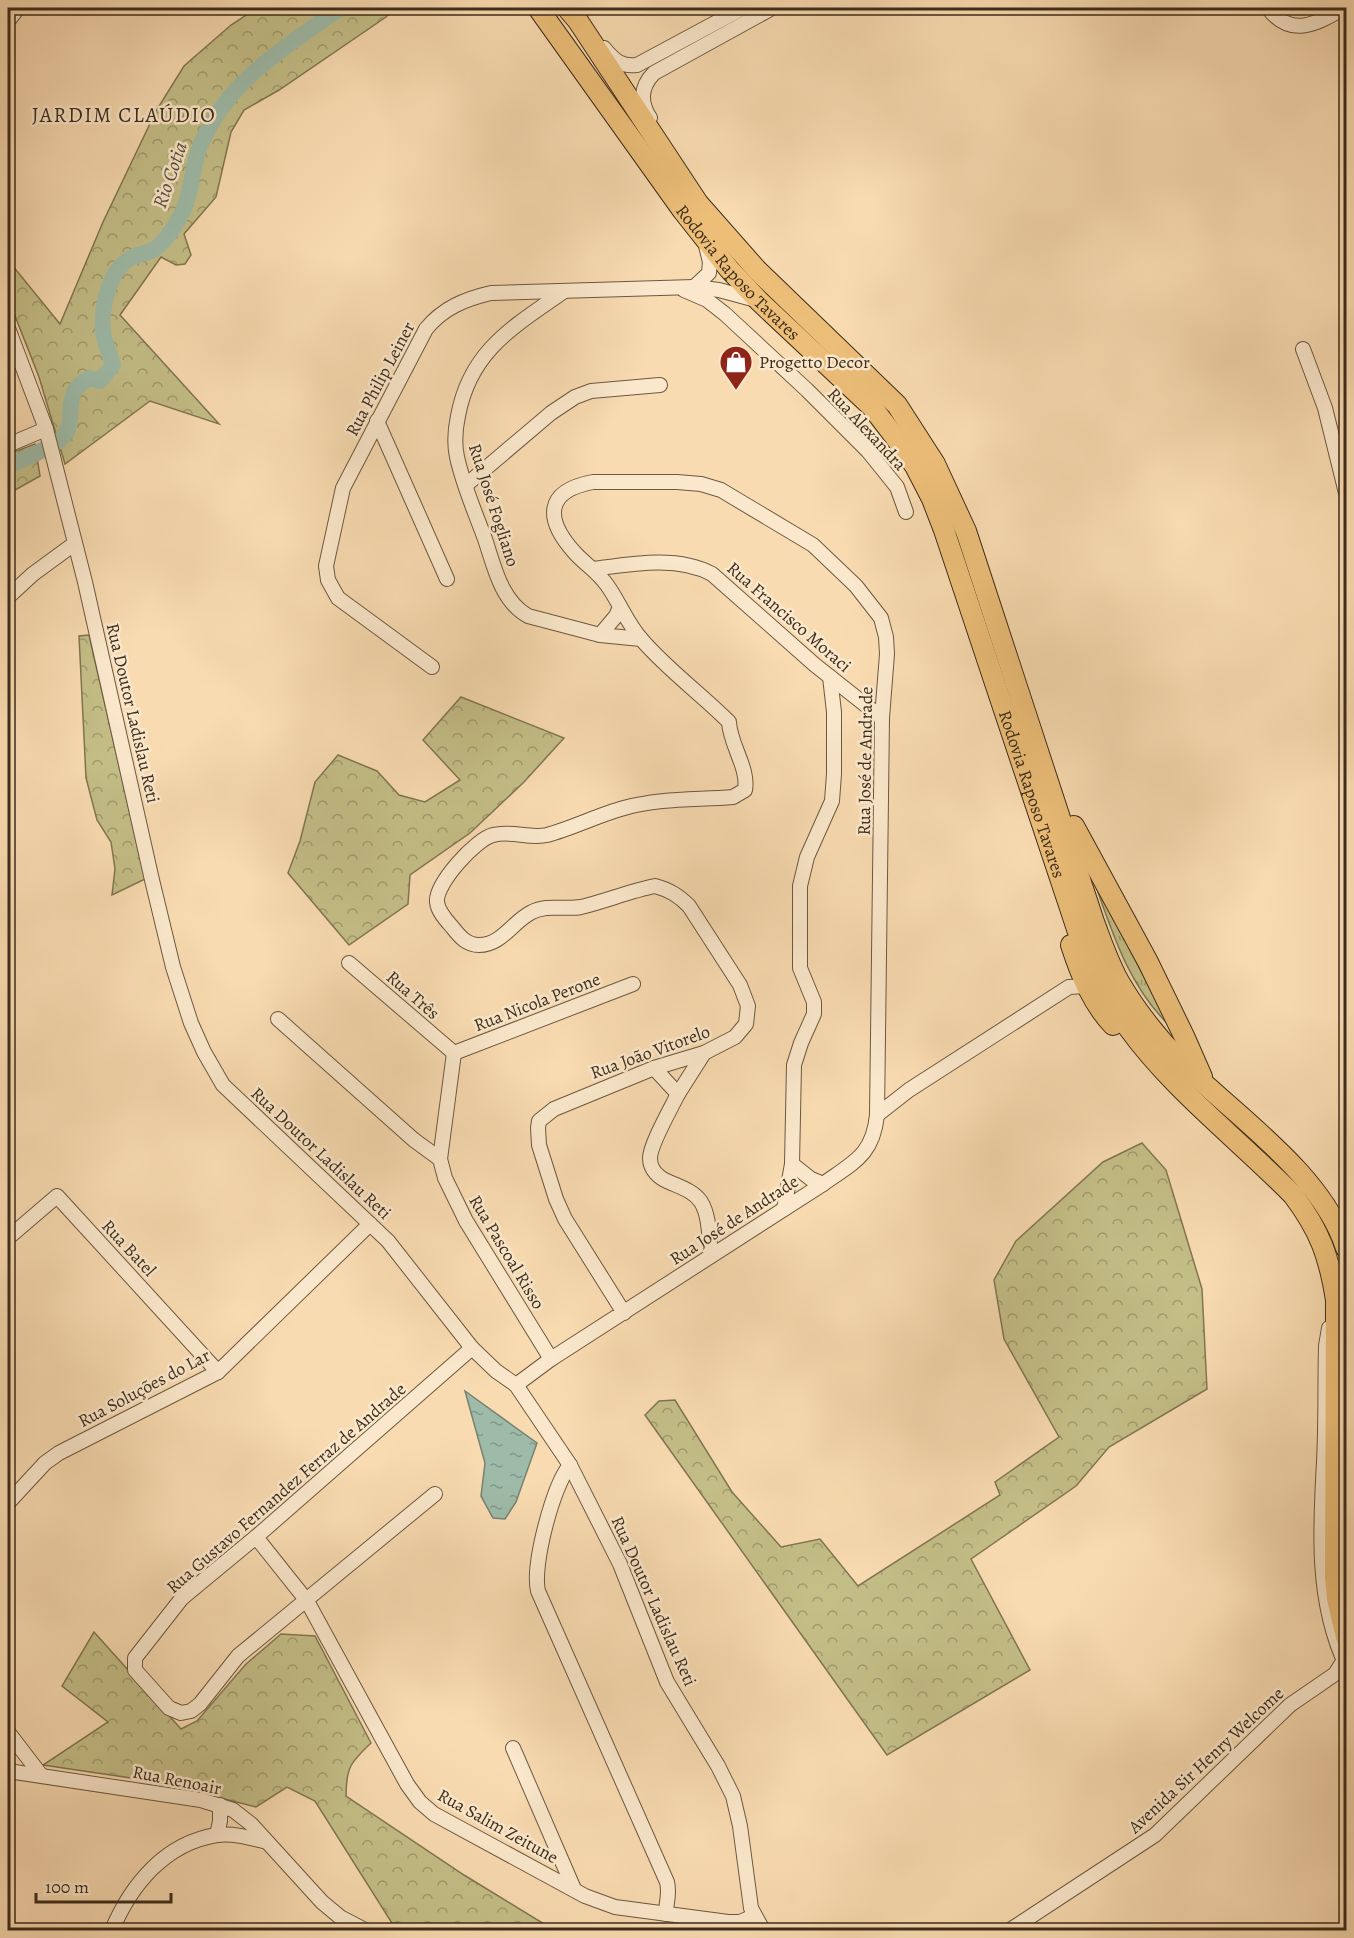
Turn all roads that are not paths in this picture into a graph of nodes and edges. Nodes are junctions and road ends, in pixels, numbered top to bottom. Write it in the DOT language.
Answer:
graph roads {
  1 [pos="18,8"];
  2 [pos="538,8"];
  3 [pos="569,8"];
  4 [pos="743,8"];
  5 [pos="772,8"];
  6 [pos="1268,8"];
  7 [pos="1344,8"];
  8 [pos="8,21"];
  9 [pos="698,203"];
  10 [pos="705,240"];
  11 [pos="694,287"];
  12 [pos="679,288"];
  13 [pos="563,292"];
  14 [pos="759,301"];
  15 [pos="8,328"];
  16 [pos="1303,349"];
  17 [pos="660,385"];
  18 [pos="376,421"];
  19 [pos="47,432"];
  20 [pos="8,445"];
  21 [pos="466,485"];
  22 [pos="1347,493"];
  23 [pos="906,512"];
  24 [pos="74,544"];
  25 [pos="593,569"];
  26 [pos="447,579"];
  27 [pos="8,597"];
  28 [pos="620,607"];
  29 [pos="600,636"];
  30 [pos="641,639"];
  31 [pos="432,667"];
  32 [pos="830,677"];
  33 [pos="882,718"];
  34 [pos="729,722"];
  35 [pos="1044,767"];
  36 [pos="1040,820"];
  37 [pos="349,963"];
  38 [pos="633,984"];
  39 [pos="1078,986"];
  40 [pos="278,1019"];
  41 [pos="454,1053"];
  42 [pos="704,1053"];
  43 [pos="654,1068"];
  44 [pos="1173,1081"];
  45 [pos="1205,1084"];
  46 [pos="678,1094"];
  47 [pos="877,1115"];
  48 [pos="440,1159"];
  49 [pos="792,1164"];
  50 [pos="823,1184"];
  51 [pos="784,1209"];
  52 [pos="370,1224"];
  53 [pos="8,1238"];
  54 [pos="1347,1248"];
  55 [pos="711,1256"];
  56 [pos="1336,1300"];
  57 [pos="624,1313"];
  58 [pos="472,1348"];
  59 [pos="551,1359"];
  60 [pos="218,1372"];
  61 [pos="516,1385"];
  62 [pos="570,1465"];
  63 [pos="435,1494"];
  64 [pos="8,1503"];
  65 [pos="255,1537"];
  66 [pos="308,1601"];
  67 [pos="1347,1637"];
  68 [pos="1343,1669"];
  69 [pos="8,1732"];
  70 [pos="513,1748"];
  71 [pos="8,1771"];
  72 [pos="41,1775"];
  73 [pos="220,1805"];
  74 [pos="217,1835"];
  75 [pos="267,1842"];
  76 [pos="574,1889"];
  77 [pos="666,1914"];
  78 [pos="754,1916"];
  79 [pos="112,1930"];
  80 [pos="365,1930"];
  81 [pos="763,1930"];
  82 [pos="1010,1930"];
  1 -- 8 [label="street"];
  2 -- 10 [label="highway, Rodovia Raposo Tavares"];
  3 -- 4 [label="street"];
  3 -- 9 [label="highway, Rodovia Raposo Tavares"];
  5 -- 9 [label="street"];
  6 -- 7 [label="street"];
  9 -- 35 [label="highway, Rodovia Raposo Tavares"];
  10 -- 11 [label="street"];
  10 -- 14 [label="highway, Rodovia Raposo Tavares"];
  11 -- 12 [label="street, Rua Philip Leiner"];
  11 -- 14 [label="street, Rua Philip Leiner"];
  12 -- 13 [label="street, Rua Philip Leiner"];
  12 -- 23 [label="street, Rua Alexandra"];
  13 -- 18 [label="street, Rua Philip Leiner"];
  13 -- 21 [label="street, Rua José Fogliano"];
  14 -- 36 [label="highway, Rodovia Raposo Tavares"];
  15 -- 19 [label="street, Rua Doutor Ladislau Reti"];
  16 -- 22 [label="street"];
  17 -- 21 [label="street"];
  18 -- 26 [label="street"];
  18 -- 31 [label="street, Rua Philip Leiner"];
  19 -- 20 [label="street"];
  19 -- 24 [label="street, Rua Doutor Ladislau Reti"];
  21 -- 29 [label="street, Rua José Fogliano"];
  24 -- 27 [label="street"];
  24 -- 52 [label="street, Rua Doutor Ladislau Reti"];
  25 -- 28 [label="street, Rua José de Andrade"];
  25 -- 32 [label="street, Rua Francisco Moraci"];
  25 -- 33 [label="street, Rua José de Andrade"];
  28 -- 29 [label="street"];
  28 -- 30 [label="street, Rua José de Andrade"];
  29 -- 30 [label="street, Rua José Fogliano"];
  30 -- 34 [label="street, Rua José de Andrade"];
  32 -- 33 [label="street, Rua Francisco Moraci"];
  32 -- 49 [label="street"];
  33 -- 47 [label="street, Rua José de Andrade"];
  34 -- 42 [label="street, Rua João Vitorelo"];
  35 -- 45 [label="highway"];
  35 -- 45 [label="highway, Rodovia Raposo Tavares"];
  36 -- 39 [label="highway"];
  36 -- 44 [label="highway, Rodovia Raposo Tavares"];
  37 -- 41 [label="street, Rua Três"];
  38 -- 41 [label="street, Rua Nicola Perone"];
  39 -- 44 [label="highway"];
  39 -- 47 [label="street"];
  40 -- 48 [label="street"];
  41 -- 48 [label="street, Rua Pascoal Risso"];
  42 -- 43 [label="street, Rua João Vitorelo"];
  42 -- 46 [label="street"];
  43 -- 46 [label="street"];
  43 -- 57 [label="street, Rua João Vitorelo"];
  44 -- 56 [label="highway, Rodovia Raposo Tavares"];
  45 -- 54 [label="highway, Rodovia Raposo Tavares"];
  46 -- 55 [label="street"];
  47 -- 50 [label="street, Rua José de Andrade"];
  48 -- 59 [label="street, Rua Pascoal Risso"];
  49 -- 50 [label="street"];
  49 -- 51 [label="street"];
  50 -- 51 [label="street, Rua José de Andrade"];
  51 -- 55 [label="street, Rua José de Andrade"];
  52 -- 58 [label="street, Rua Doutor Ladislau Reti"];
  52 -- 60 [label="street, Rua Soluções do Lar"];
  53 -- 60 [label="street, Rua Batel"];
  55 -- 57 [label="street, Rua José de Andrade"];
  56 -- 67 [label="highway, Rodovia Raposo Tavares"];
  56 -- 68 [label="street"];
  57 -- 59 [label="street, Rua José de Andrade"];
  58 -- 61 [label="street, Rua Doutor Ladislau Reti"];
  58 -- 65 [label="street, Rua Gustavo Fernandez Ferraz de Andrade"];
  59 -- 61 [label="street, Rua José de Andrade"];
  60 -- 64 [label="street, Rua Soluções do Lar"];
  61 -- 62 [label="street, Rua Doutor Ladislau Reti"];
  62 -- 77 [label="street"];
  62 -- 78 [label="street, Rua Doutor Ladislau Reti"];
  63 -- 66 [label="street"];
  65 -- 66 [label="street, Rua Salim Zeitune"];
  65 -- 66 [label="street, Rua Gustavo Fernandez Ferraz de Andrade"];
  66 -- 76 [label="street, Rua Salim Zeitune"];
  68 -- 82 [label="street, Avenida Sir Henry Welcome"];
  69 -- 72 [label="street"];
  70 -- 76 [label="street"];
  71 -- 72 [label="street, Rua Renoair"];
  72 -- 73 [label="street, Rua Renoair"];
  73 -- 74 [label="street"];
  73 -- 75 [label="street, Rua Renoair"];
  74 -- 75 [label="street"];
  74 -- 79 [label="street"];
  75 -- 80 [label="street, Rua Renoair"];
  76 -- 77 [label="street, Rua Salim Zeitune"];
  77 -- 78 [label="street, Rua Salim Zeitune"];
  78 -- 81 [label="street, Rua Doutor Ladislau Reti"];
}
